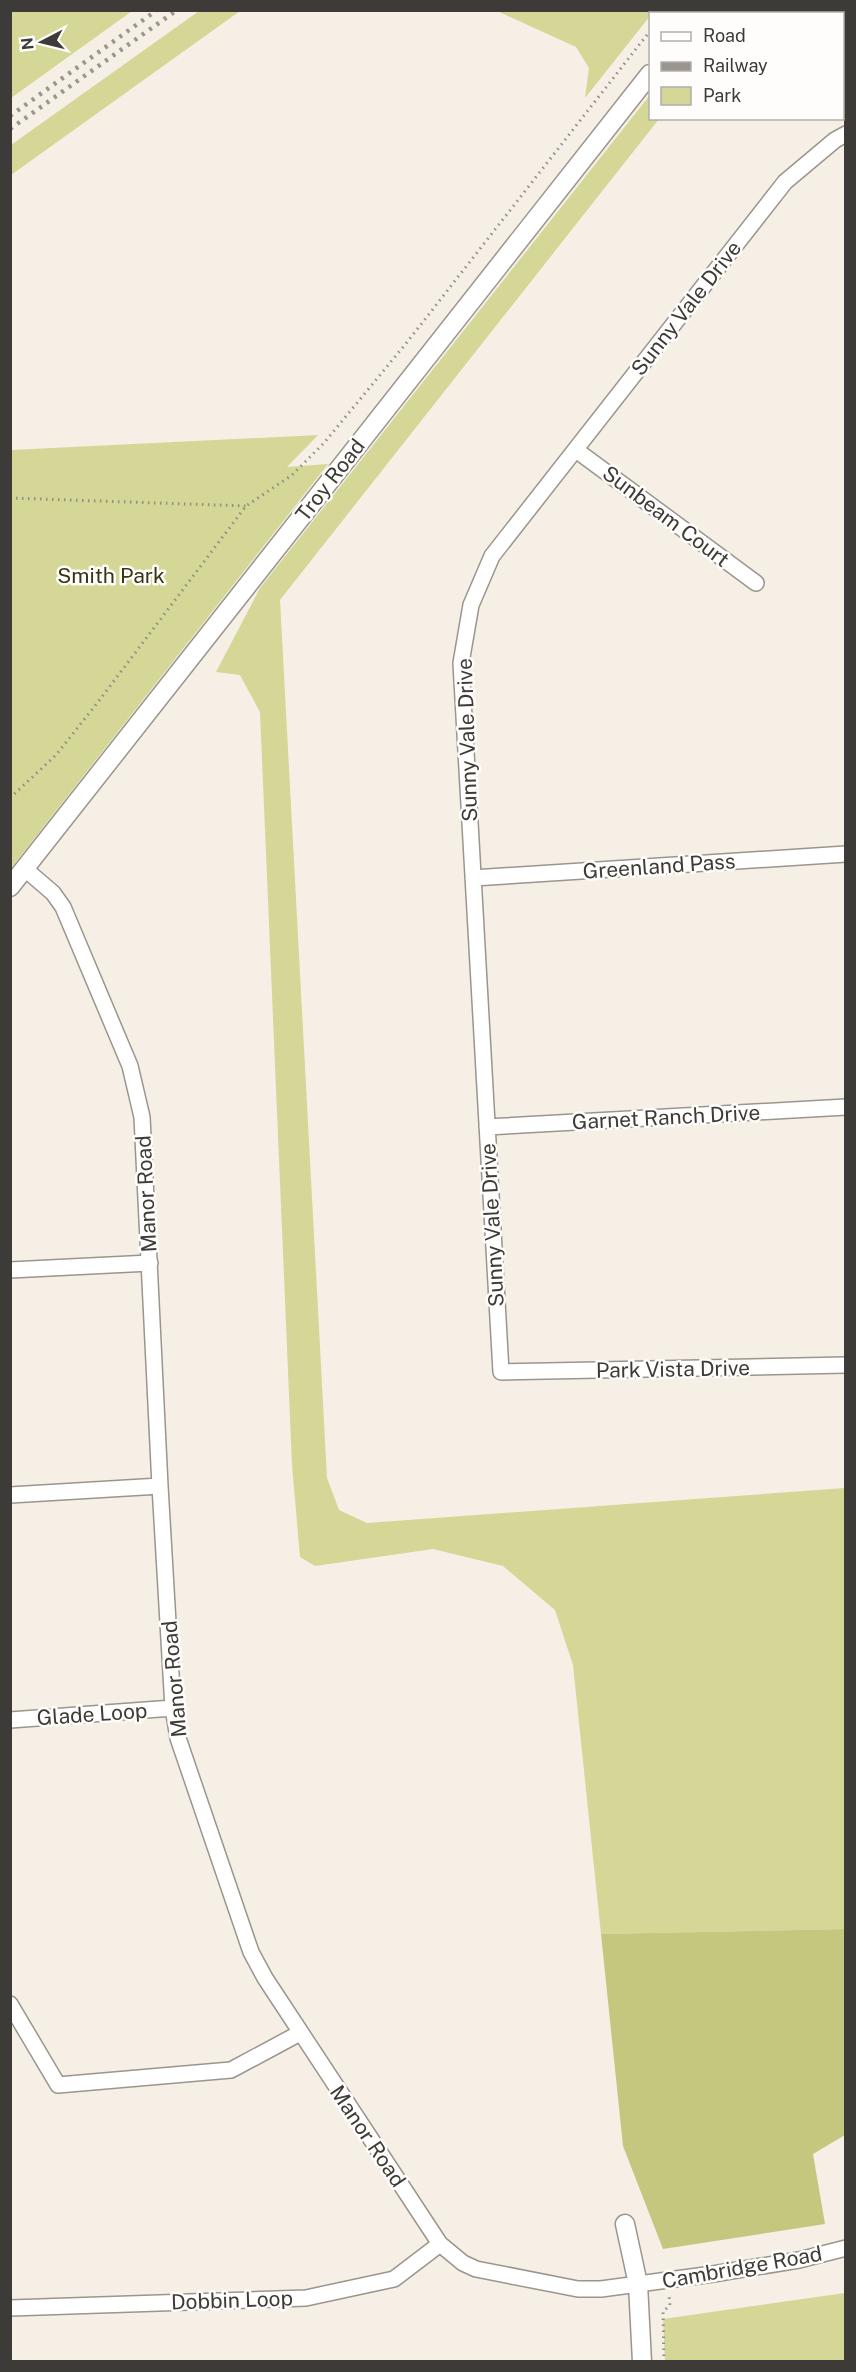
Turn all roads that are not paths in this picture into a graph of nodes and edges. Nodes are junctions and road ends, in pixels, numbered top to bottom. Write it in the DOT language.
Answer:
graph roads {
  1 [pos="649,77"];
  2 [pos="846,134"];
  3 [pos="576,450"];
  4 [pos="756,583"];
  5 [pos="846,854"];
  6 [pos="25,869"];
  7 [pos="473,878"];
  8 [pos="10,887"];
  9 [pos="846,1107"];
  10 [pos="487,1127"];
  11 [pos="150,1263"];
  12 [pos="10,1270"];
  13 [pos="846,1365"];
  14 [pos="501,1372"];
  15 [pos="160,1486"];
  16 [pos="10,1495"];
  17 [pos="173,1708"];
  18 [pos="10,1720"];
  19 [pos="10,2004"];
  20 [pos="300,2033"];
  21 [pos="625,2224"];
  22 [pos="440,2244"];
  23 [pos="846,2248"];
  24 [pos="638,2284"];
  25 [pos="10,2308"];
  26 [pos="642,2361"];
  1 -- 6 [label="street, Troy Road"];
  2 -- 3 [label="street, Sunny Vale Drive"];
  3 -- 4 [label="street, Sunbeam Court"];
  3 -- 7 [label="street, Sunny Vale Drive"];
  5 -- 7 [label="street, Greenland Pass"];
  6 -- 8 [label="street, Troy Road"];
  6 -- 11 [label="street, Manor Road"];
  7 -- 10 [label="street, Sunny Vale Drive"];
  9 -- 10 [label="street, Garnet Ranch Drive"];
  10 -- 14 [label="street, Sunny Vale Drive"];
  11 -- 12 [label="street"];
  11 -- 15 [label="street, Manor Road"];
  13 -- 14 [label="street, Park Vista Drive"];
  15 -- 16 [label="street"];
  15 -- 17 [label="street, Manor Road"];
  17 -- 18 [label="street, Glade Loop"];
  17 -- 20 [label="street, Manor Road"];
  19 -- 20 [label="street"];
  20 -- 22 [label="street, Manor Road"];
  21 -- 24 [label="street"];
  22 -- 24 [label="street, Manor Road"];
  22 -- 25 [label="street, Dobbin Loop"];
  23 -- 24 [label="street, Cambridge Road"];
  24 -- 26 [label="street"];
}
